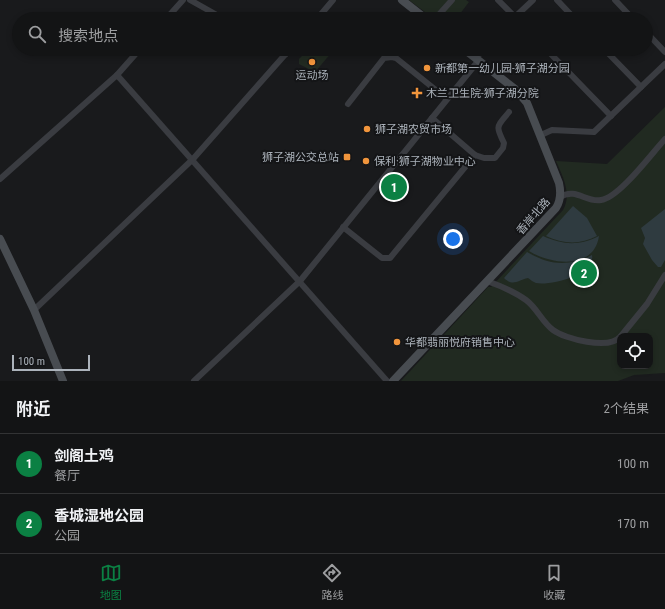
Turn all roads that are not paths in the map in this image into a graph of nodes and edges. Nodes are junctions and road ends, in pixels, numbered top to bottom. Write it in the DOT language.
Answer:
graph roads {
  1 [pos="183,0"];
  2 [pos="190,0"];
  3 [pos="334,0"];
  4 [pos="402,0"];
  5 [pos="452,0"];
  6 [pos="498,0"];
  7 [pos="533,0"];
  8 [pos="556,0"];
  9 [pos="615,0"];
  10 [pos="172,12"];
  11 [pos="211,12"];
  12 [pos="323,12"];
  13 [pos="417,12"];
  14 [pos="441,12"];
  15 [pos="510,12"];
  16 [pos="520,12"];
  17 [pos="568,12"];
  18 [pos="626,12"];
  19 [pos="653,39"];
  20 [pos="665,52"];
  21 [pos="134,56"];
  22 [pos="284,56"];
  23 [pos="473,56"];
  24 [pos="479,56"];
  25 [pos="553,56"];
  26 [pos="611,56"];
  27 [pos="477,59"];
  28 [pos="665,64"];
  29 [pos="117,75"];
  30 [pos="641,87"];
  31 [pos="447,99"];
  32 [pos="348,104"];
  33 [pos="509,112"];
  34 [pos="611,116"];
  35 [pos="432,118"];
  36 [pos="541,135"];
  37 [pos="665,139"];
  38 [pos="475,155"];
  39 [pos="193,159"];
  40 [pos="0,179"];
  41 [pos="562,193"];
  42 [pos="343,227"];
  43 [pos="0,239"];
  44 [pos="665,274"];
  45 [pos="300,280"];
  46 [pos="487,281"];
  47 [pos="34,310"];
  48 [pos="623,333"];
  49 [pos="617,340"];
  50 [pos="63,381"];
  51 [pos="194,381"];
  52 [pos="387,381"];
  53 [pos="393,381"];
  1 -- 10 [label="street"];
  2 -- 11 [label="street"];
  3 -- 12 [label="street"];
  4 -- 13 [label="street"];
  5 -- 14 [label="street"];
  6 -- 15 [label="street"];
  7 -- 16 [label="street"];
  8 -- 17 [label="street"];
  9 -- 18 [label="street"];
  19 -- 20 [label="street"];
  21 -- 29 [label="street"];
  22 -- 39 [label="street"];
  23 -- 27 [label="street, 香岸北路"];
  24 -- 27 [label="street"];
  25 -- 34 [label="street"];
  26 -- 30 [label="street"];
  27 -- 31 [label="street"];
  27 -- 36 [label="street, 香岸北路"];
  28 -- 30 [label="street"];
  29 -- 39 [label="street"];
  29 -- 40 [label="street"];
  30 -- 34 [label="street"];
  31 -- 32 [label="street"];
  31 -- 35 [label="street"];
  33 -- 38 [label="street"];
  34 -- 36 [label="street"];
  35 -- 38 [label="street"];
  35 -- 42 [label="street"];
  36 -- 41 [label="street, 香岸北路"];
  37 -- 41 [label="street"];
  38 -- 42 [label="street"];
  39 -- 45 [label="street"];
  39 -- 47 [label="street"];
  41 -- 46 [label="street, 香岸北路"];
  42 -- 45 [label="street"];
  43 -- 47 [label="street"];
  44 -- 48 [label="street"];
  45 -- 51 [label="street"];
  45 -- 52 [label="street"];
  46 -- 49 [label="street"];
  46 -- 53 [label="street, 香岸北路"];
  47 -- 50 [label="street"];
}
